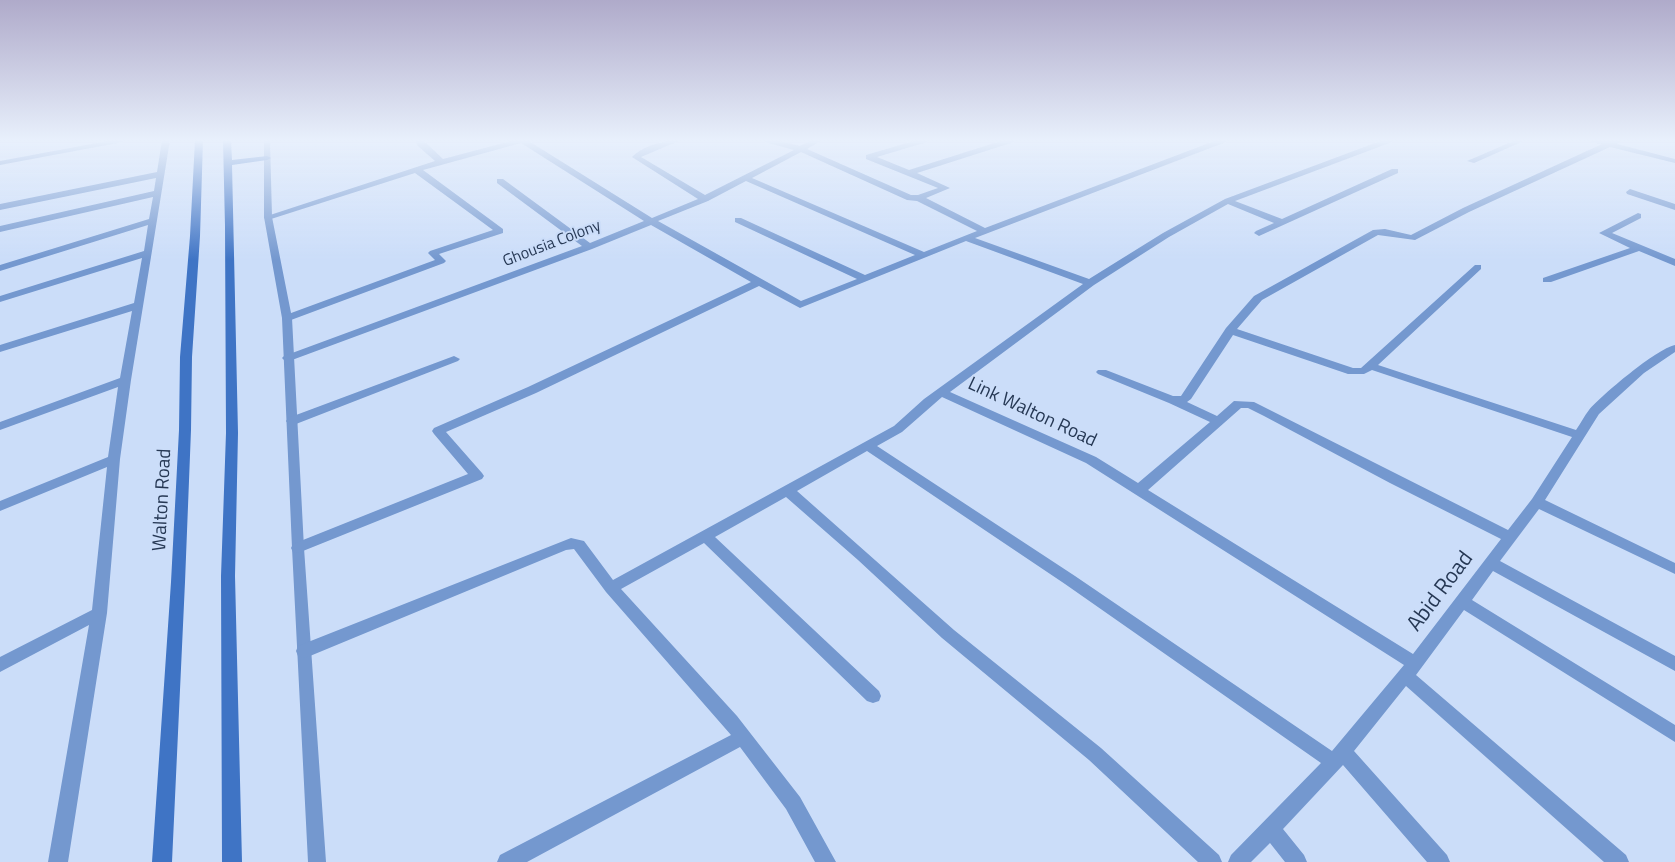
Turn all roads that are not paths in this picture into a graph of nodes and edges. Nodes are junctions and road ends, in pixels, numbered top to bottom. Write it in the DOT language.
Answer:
graph roads {
  1 [pos="131,180"];
  2 [pos="160,180"];
  3 [pos="197,180"];
  4 [pos="228,180"];
  5 [pos="267,180"];
  6 [pos="385,180"];
  7 [pos="431,180"];
  8 [pos="586,180"];
  9 [pos="674,180"];
  10 [pos="742,180"];
  11 [pos="751,180"];
  12 [pos="870,180"];
  13 [pos="927,180"];
  14 [pos="1118,180"];
  15 [pos="1277,180"];
  16 [pos="1375,180"];
  17 [pos="1531,180"];
  18 [pos="500,182"];
  19 [pos="1630,192"];
  20 [pos="158,193"];
  21 [pos="919,198"];
  22 [pos="705,199"];
  23 [pos="1228,201"];
  24 [pos="0,207"];
  25 [pos="1675,207"];
  26 [pos="1638,216"];
  27 [pos="268,217"];
  28 [pos="738,220"];
  29 [pos="153,221"];
  30 [pos="651,221"];
  31 [pos="1283,223"];
  32 [pos="0,229"];
  33 [pos="985,231"];
  34 [pos="1259,233"];
  35 [pos="966,238"];
  36 [pos="589,247"];
  37 [pos="1638,248"];
  38 [pos="148,253"];
  39 [pos="923,255"];
  40 [pos="1675,263"];
  41 [pos="1478,267"];
  42 [pos="0,268"];
  43 [pos="866,279"];
  44 [pos="1547,280"];
  45 [pos="759,282"];
  46 [pos="1090,283"];
  47 [pos="0,299"];
  48 [pos="139,305"];
  49 [pos="287,318"];
  50 [pos="1230,330"];
  51 [pos="1675,348"];
  52 [pos="0,349"];
  53 [pos="288,358"];
  54 [pos="454,359"];
  55 [pos="1370,366"];
  56 [pos="1102,372"];
  57 [pos="125,380"];
  58 [pos="943,392"];
  59 [pos="1172,400"];
  60 [pos="292,420"];
  61 [pos="1218,421"];
  62 [pos="0,426"];
  63 [pos="1579,435"];
  64 [pos="868,446"];
  65 [pos="114,460"];
  66 [pos="1139,490"];
  67 [pos="788,491"];
  68 [pos="1536,502"];
  69 [pos="0,506"];
  70 [pos="706,536"];
  71 [pos="1510,537"];
  72 [pos="298,548"];
  73 [pos="1491,563"];
  74 [pos="1675,569"];
  75 [pos="611,588"];
  76 [pos="1462,600"];
  77 [pos="99,613"];
  78 [pos="304,651"];
  79 [pos="0,664"];
  80 [pos="1675,664"];
  81 [pos="1410,670"];
  82 [pos="873,696"];
  83 [pos="1675,734"];
  84 [pos="743,737"];
  85 [pos="1339,757"];
  86 [pos="1270,828"];
  87 [pos="58,862"];
  88 [pos="162,862"];
  89 [pos="232,862"];
  90 [pos="317,862"];
  91 [pos="507,862"];
  92 [pos="826,862"];
  93 [pos="1212,862"];
  94 [pos="1238,862"];
  95 [pos="1297,862"];
  96 [pos="1440,862"];
  97 [pos="1619,862"];
  1 -- 24 [label="street"];
  2 -- 20 [label="street"];
  3 -- 88 [label="main road, Walton Road"];
  4 -- 89 [label="main road"];
  5 -- 27 [label="lane"];
  6 -- 27 [label="street"];
  7 -- 49 [label="street"];
  8 -- 30 [label="street"];
  9 -- 22 [label="street"];
  10 -- 22 [label="street, Ghousia Colony"];
  11 -- 39 [label="street"];
  12 -- 21 [label="street"];
  13 -- 21 [label="street"];
  14 -- 33 [label="street"];
  15 -- 23 [label="street, Link Walton Road"];
  16 -- 31 [label="street"];
  17 -- 50 [label="street"];
  18 -- 36 [label="street"];
  19 -- 25 [label="street"];
  20 -- 29 [label="street"];
  20 -- 32 [label="street"];
  21 -- 33 [label="street"];
  22 -- 30 [label="street, Ghousia Colony"];
  23 -- 31 [label="street"];
  23 -- 46 [label="street, Link Walton Road"];
  26 -- 37 [label="street"];
  27 -- 49 [label="lane"];
  28 -- 43 [label="street"];
  29 -- 38 [label="street"];
  29 -- 42 [label="street"];
  30 -- 36 [label="street, Ghousia Colony"];
  30 -- 45 [label="street"];
  31 -- 34 [label="street"];
  33 -- 35 [label="street"];
  35 -- 39 [label="street"];
  35 -- 46 [label="street"];
  36 -- 53 [label="street, Ghousia Colony"];
  37 -- 40 [label="street"];
  37 -- 44 [label="street"];
  38 -- 47 [label="street"];
  38 -- 48 [label="street"];
  39 -- 43 [label="street"];
  41 -- 55 [label="street"];
  43 -- 45 [label="street"];
  45 -- 72 [label="street"];
  46 -- 58 [label="street, Link Walton Road"];
  48 -- 52 [label="street"];
  48 -- 57 [label="street"];
  49 -- 53 [label="lane"];
  50 -- 55 [label="street"];
  50 -- 59 [label="street"];
  51 -- 63 [label="street, Abid Road"];
  53 -- 60 [label="lane"];
  54 -- 60 [label="street"];
  55 -- 63 [label="street"];
  56 -- 59 [label="street"];
  57 -- 62 [label="street"];
  57 -- 65 [label="street"];
  58 -- 64 [label="street"];
  58 -- 66 [label="street, Link Walton Road"];
  59 -- 61 [label="street"];
  60 -- 72 [label="lane"];
  61 -- 66 [label="street"];
  61 -- 71 [label="street"];
  63 -- 68 [label="street, Abid Road"];
  64 -- 67 [label="street"];
  64 -- 85 [label="street"];
  65 -- 69 [label="street"];
  65 -- 77 [label="street"];
  66 -- 81 [label="street, Link Walton Road"];
  67 -- 70 [label="street"];
  67 -- 93 [label="street"];
  68 -- 71 [label="street, Abid Road"];
  68 -- 74 [label="street"];
  70 -- 75 [label="street"];
  70 -- 82 [label="street"];
  71 -- 73 [label="street, Abid Road"];
  72 -- 78 [label="lane"];
  73 -- 76 [label="street, Abid Road"];
  73 -- 80 [label="street"];
  75 -- 78 [label="street"];
  75 -- 84 [label="street"];
  76 -- 81 [label="street, Abid Road"];
  76 -- 83 [label="street"];
  77 -- 79 [label="street"];
  77 -- 87 [label="street"];
  78 -- 90 [label="lane"];
  81 -- 85 [label="street, Abid Road"];
  81 -- 97 [label="street, Link Walton Road"];
  84 -- 91 [label="street"];
  84 -- 92 [label="street"];
  85 -- 86 [label="street, Abid Road"];
  85 -- 96 [label="street"];
  86 -- 94 [label="street, Abid Road"];
  86 -- 95 [label="street"];
}
